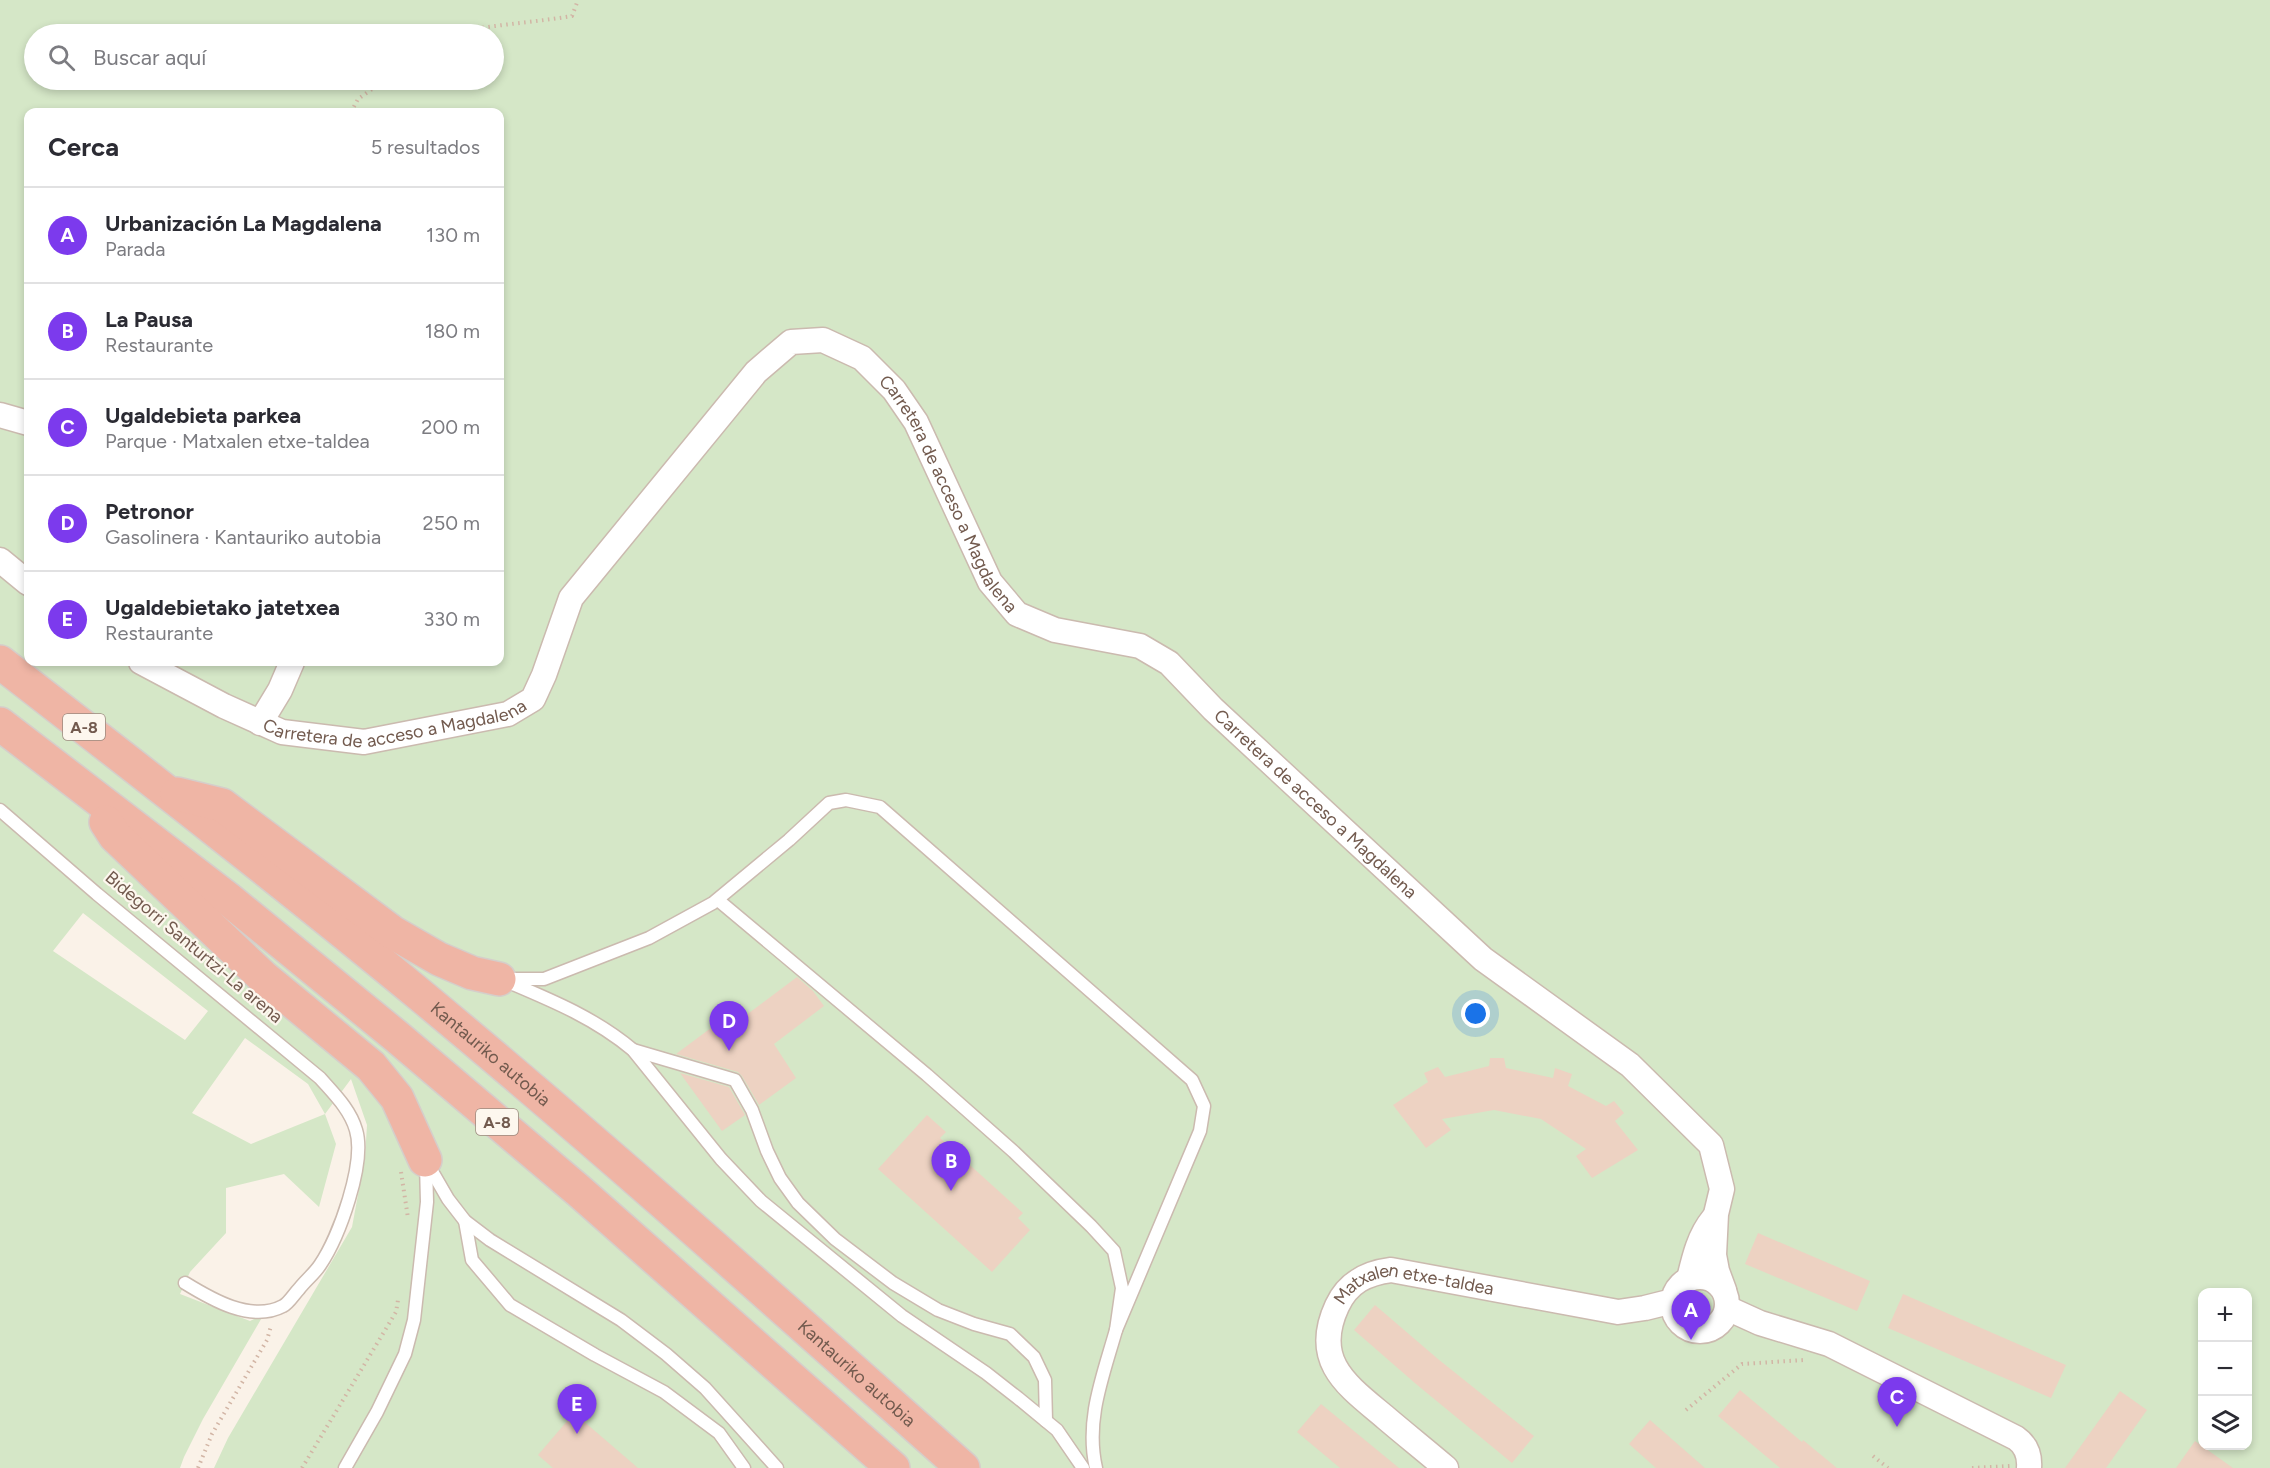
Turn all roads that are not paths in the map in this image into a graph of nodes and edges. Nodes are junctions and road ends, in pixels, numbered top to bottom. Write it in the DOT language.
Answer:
graph roads {
  1 [pos="0,415"];
  2 [pos="24,422"];
  3 [pos="0,561"];
  4 [pos="24,580"];
  5 [pos="0,662"];
  6 [pos="149,666"];
  7 [pos="290,666"];
  8 [pos="260,723"];
  9 [pos="0,724"];
  10 [pos="87,792"];
  11 [pos="168,792"];
  12 [pos="0,810"];
  13 [pos="718,900"];
  14 [pos="499,979"];
  15 [pos="633,1050"];
  16 [pos="413,1164"];
  17 [pos="1716,1214"];
  18 [pos="465,1221"];
  19 [pos="1689,1279"];
  20 [pos="185,1283"];
  21 [pos="1726,1299"];
  22 [pos="1673,1301"];
  23 [pos="1116,1330"];
  24 [pos="1046,1421"];
  25 [pos="2029,1467"];
  26 [pos="345,1468"];
  27 [pos="744,1468"];
  28 [pos="777,1468"];
  29 [pos="893,1468"];
  30 [pos="963,1468"];
  31 [pos="1083,1468"];
  32 [pos="1096,1468"];
  33 [pos="1446,1468"];
  1 -- 2 [label="street"];
  3 -- 4 [label="street"];
  5 -- 11 [label="highway, Kantauriko autobia / A-8"];
  6 -- 8 [label="street, Carretera de acceso a Magdalena"];
  7 -- 8 [label="street"];
  8 -- 17 [label="street, Carretera de acceso a Magdalena"];
  9 -- 10 [label="highway, A-8"];
  10 -- 16 [label="highway"];
  10 -- 29 [label="highway, A-8"];
  11 -- 14 [label="highway"];
  11 -- 30 [label="highway, Kantauriko autobia / A-8"];
  12 -- 20 [label="lane"];
  13 -- 14 [label="lane"];
  13 -- 23 [label="lane"];
  13 -- 23 [label="lane"];
  14 -- 15 [label="lane"];
  15 -- 24 [label="lane"];
  15 -- 24 [label="lane"];
  16 -- 18 [label="lane"];
  16 -- 26 [label="lane"];
  17 -- 19 [label="street, Carretera de acceso a Magdalena"];
  17 -- 21 [label="street, Carretera de acceso a Magdalena"];
  18 -- 27 [label="lane"];
  18 -- 28 [label="lane"];
  19 -- 21 [label="street"];
  19 -- 22 [label="street"];
  21 -- 22 [label="street"];
  21 -- 25 [label="street"];
  22 -- 33 [label="street, Matxalen etxe-taldea"];
  23 -- 32 [label="lane"];
  24 -- 31 [label="lane"];
}
